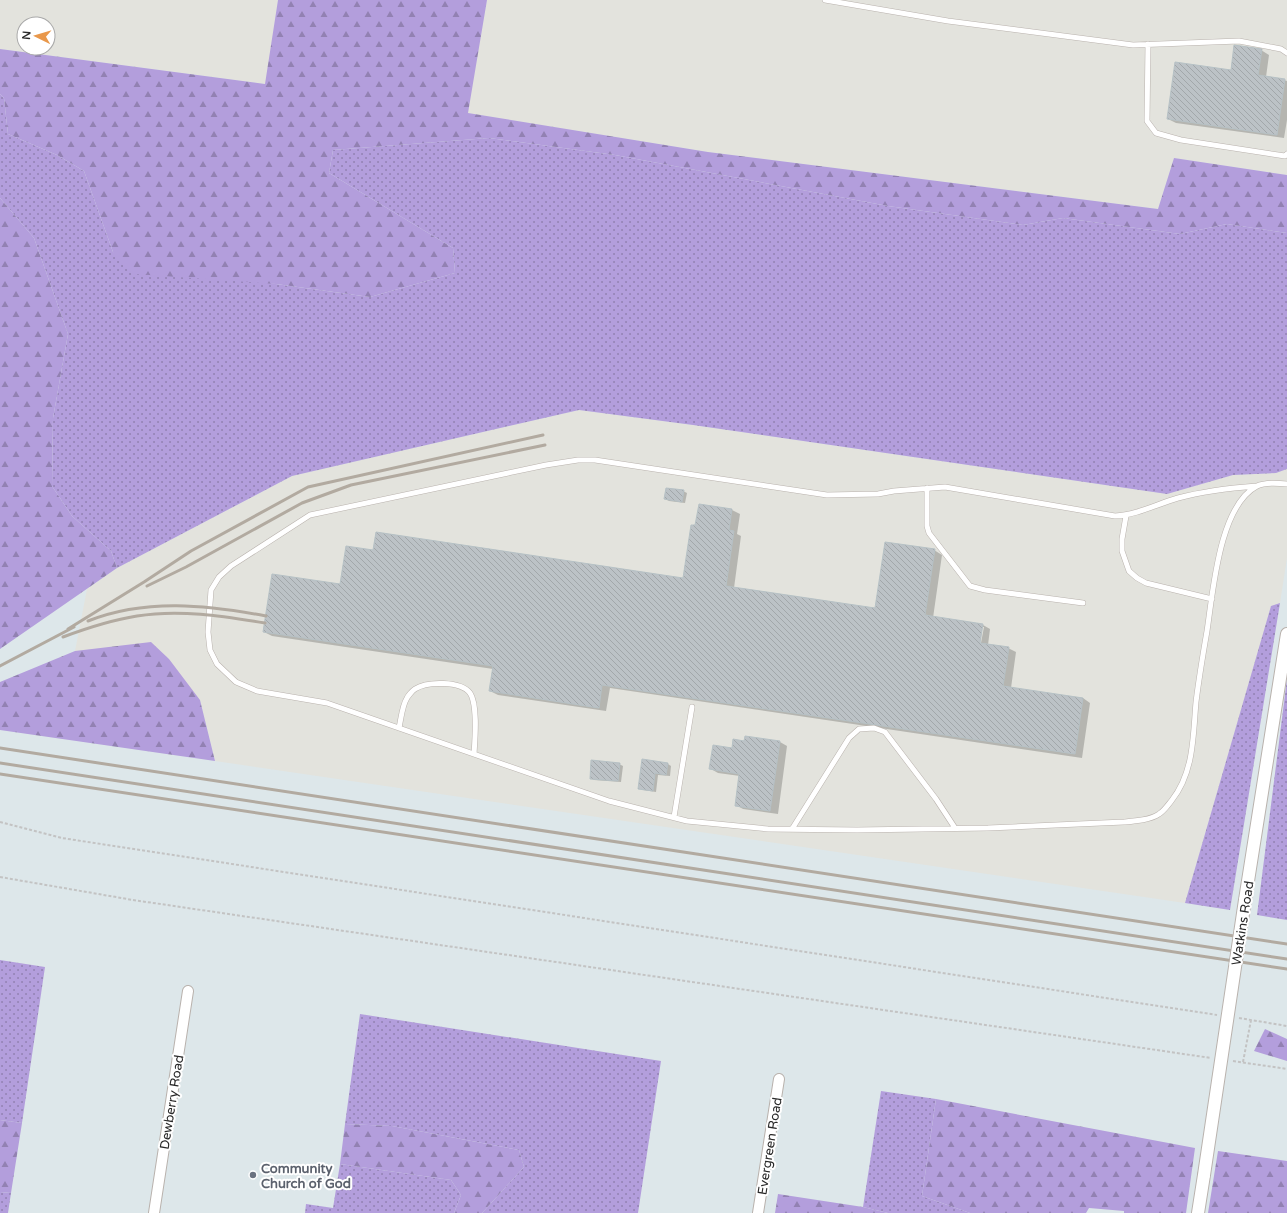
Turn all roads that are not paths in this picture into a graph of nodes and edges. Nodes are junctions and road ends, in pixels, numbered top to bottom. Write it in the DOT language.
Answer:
graph roads {
  1 [pos="825,0"];
  2 [pos="1148,44"];
  3 [pos="1287,53"];
  4 [pos="1287,154"];
  5 [pos="1287,484"];
  6 [pos="1258,486"];
  7 [pos="927,488"];
  8 [pos="1126,516"];
  9 [pos="1212,599"];
  10 [pos="1083,603"];
  11 [pos="1287,634"];
  12 [pos="692,707"];
  13 [pos="399,728"];
  14 [pos="474,754"];
  15 [pos="674,817"];
  16 [pos="955,828"];
  17 [pos="792,829"];
  18 [pos="188,991"];
  19 [pos="779,1079"];
  20 [pos="154,1213"];
  21 [pos="758,1213"];
  22 [pos="1198,1213"];
  1 -- 2 [label="lane"];
  2 -- 3 [label="lane"];
  2 -- 4 [label="lane"];
  5 -- 6 [label="lane"];
  6 -- 8 [label="lane"];
  6 -- 9 [label="lane"];
  7 -- 8 [label="lane"];
  7 -- 10 [label="lane"];
  7 -- 13 [label="lane"];
  8 -- 9 [label="lane"];
  9 -- 16 [label="lane"];
  11 -- 22 [label="street, Watkins Road, bridge"];
  12 -- 15 [label="lane"];
  13 -- 14 [label="lane"];
  13 -- 14 [label="lane"];
  14 -- 15 [label="lane"];
  15 -- 17 [label="lane"];
  16 -- 17 [label="lane"];
  16 -- 17 [label="lane"];
  18 -- 20 [label="street, Dewberry Road"];
  19 -- 21 [label="street, Evergreen Road"];
}
